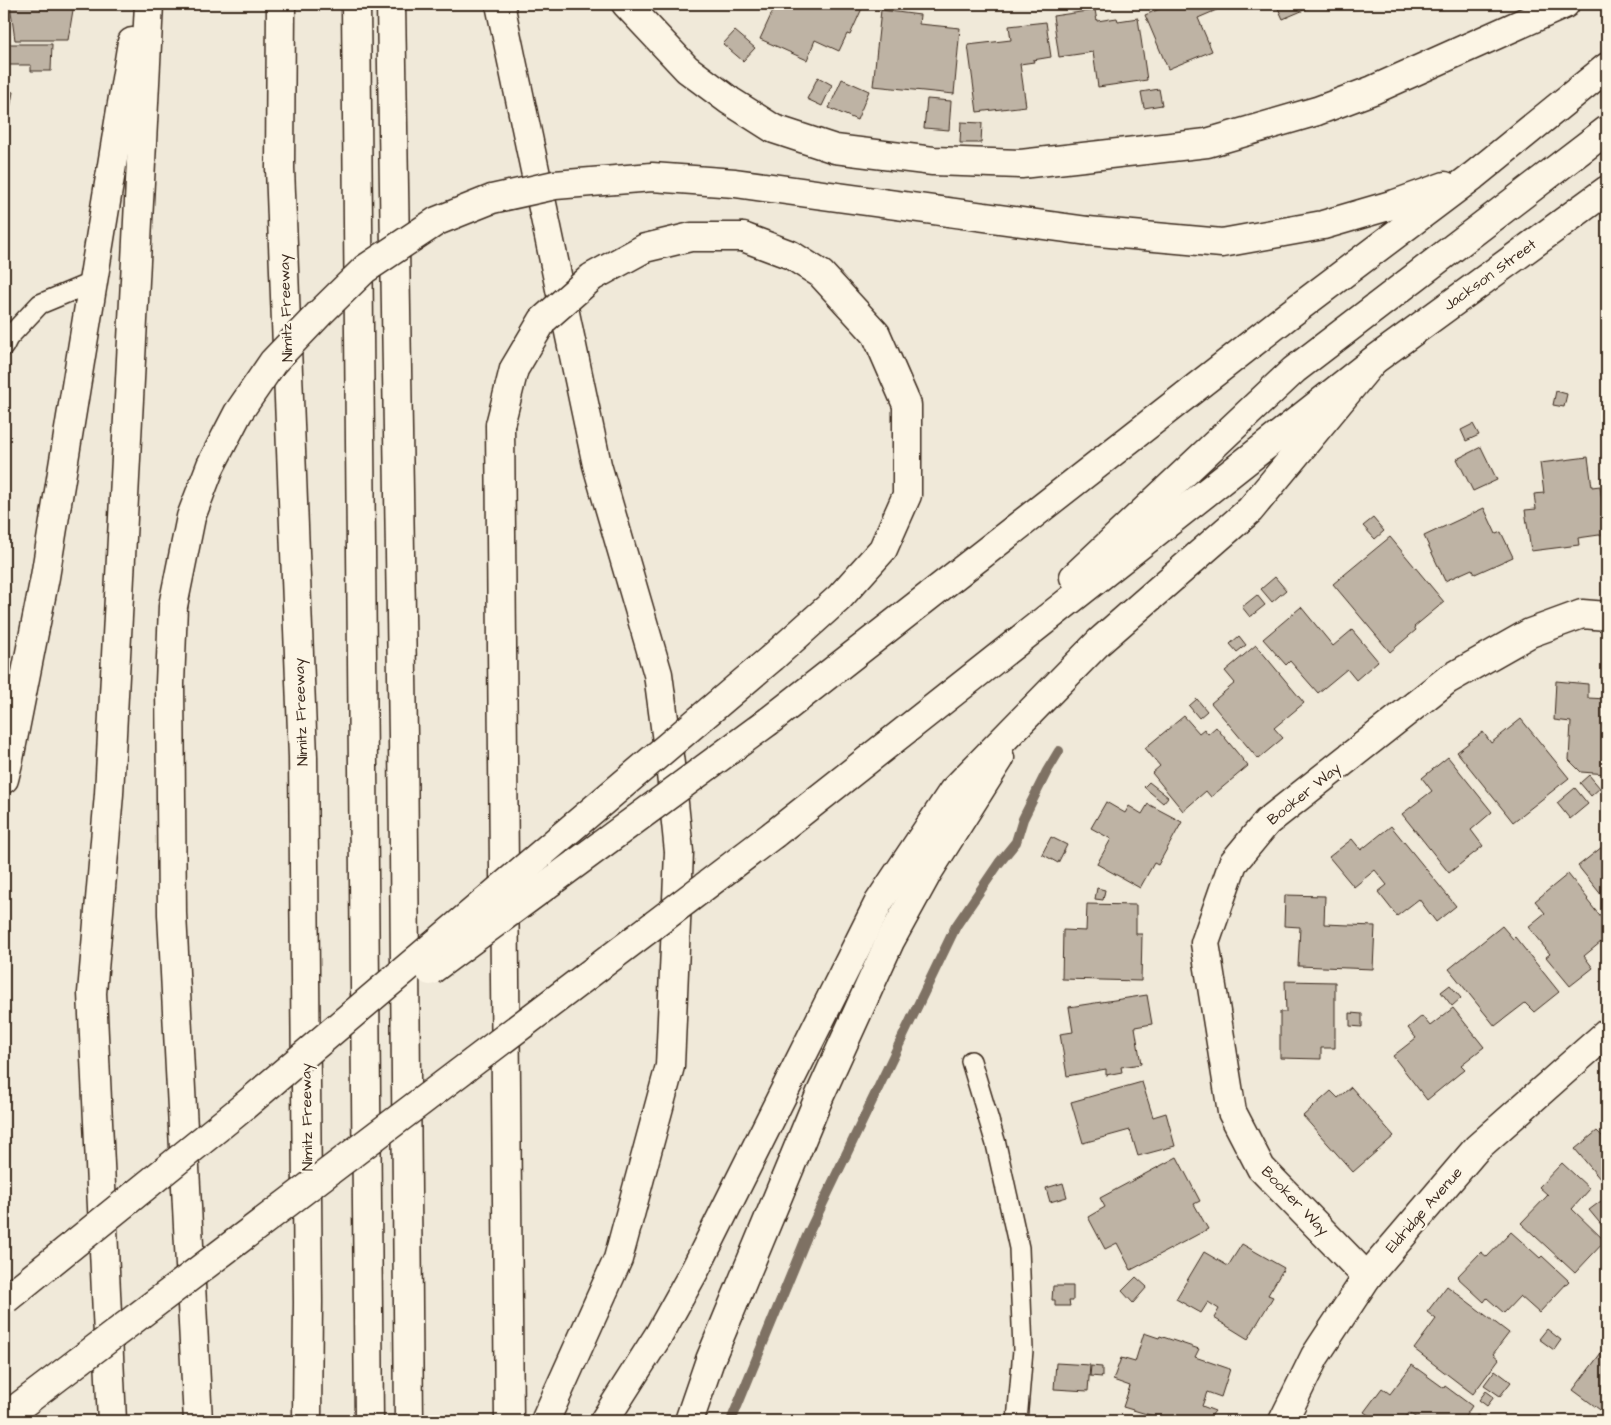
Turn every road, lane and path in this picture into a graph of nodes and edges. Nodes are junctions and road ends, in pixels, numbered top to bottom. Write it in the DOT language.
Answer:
graph roads {
  1 [pos="138,4"];
  2 [pos="149,4"];
  3 [pos="281,4"];
  4 [pos="356,4"];
  5 [pos="390,4"];
  6 [pos="500,4"];
  7 [pos="626,4"];
  8 [pos="1565,4"];
  9 [pos="1607,68"];
  10 [pos="1607,130"];
  11 [pos="1473,176"];
  12 [pos="1607,190"];
  13 [pos="93,282"];
  14 [pos="4,346"];
  15 [pos="1374,361"];
  16 [pos="1607,616"];
  17 [pos="936,706"];
  18 [pos="1027,714"];
  19 [pos="4,779"];
  20 [pos="1607,1033"];
  21 [pos="971,1061"];
  22 [pos="235,1114"];
  23 [pos="1367,1277"];
  24 [pos="5,1300"];
  25 [pos="79,1362"];
  26 [pos="4,1418"];
  27 [pos="13,1421"];
  28 [pos="112,1421"];
  29 [pos="198,1421"];
  30 [pos="307,1421"];
  31 [pos="369,1421"];
  32 [pos="409,1421"];
  33 [pos="509,1421"];
  34 [pos="545,1421"];
  35 [pos="604,1421"];
  36 [pos="689,1421"];
  37 [pos="1017,1421"];
  38 [pos="1283,1421"];
  1 -- 13 [label="main road"];
  2 -- 28 [label="main road"];
  3 -- 30 [label="main road, Nimitz Freeway"];
  4 -- 31 [label="main road"];
  5 -- 32 [label="main road"];
  6 -- 34 [label="main road"];
  7 -- 8 [label="main road"];
  9 -- 11 [label="main road"];
  10 -- 17 [label="main road"];
  11 -- 22 [label="main road, bridge"];
  11 -- 29 [label="main road, bridge"];
  12 -- 15 [label="main road, Jackson Street"];
  13 -- 14 [label="lane"];
  13 -- 19 [label="main road"];
  15 -- 17 [label="main road"];
  15 -- 18 [label="main road"];
  16 -- 23 [label="main road, Booker Way"];
  17 -- 25 [label="main road, bridge"];
  18 -- 35 [label="main road"];
  18 -- 36 [label="main road"];
  20 -- 23 [label="main road, Eldridge Avenue"];
  21 -- 37 [label="lane"];
  22 -- 24 [label="main road, bridge"];
  22 -- 33 [label="main road, bridge"];
  23 -- 38 [label="main road, Eldridge Avenue"];
  25 -- 26 [label="main road"];
  25 -- 27 [label="main road"];
}
